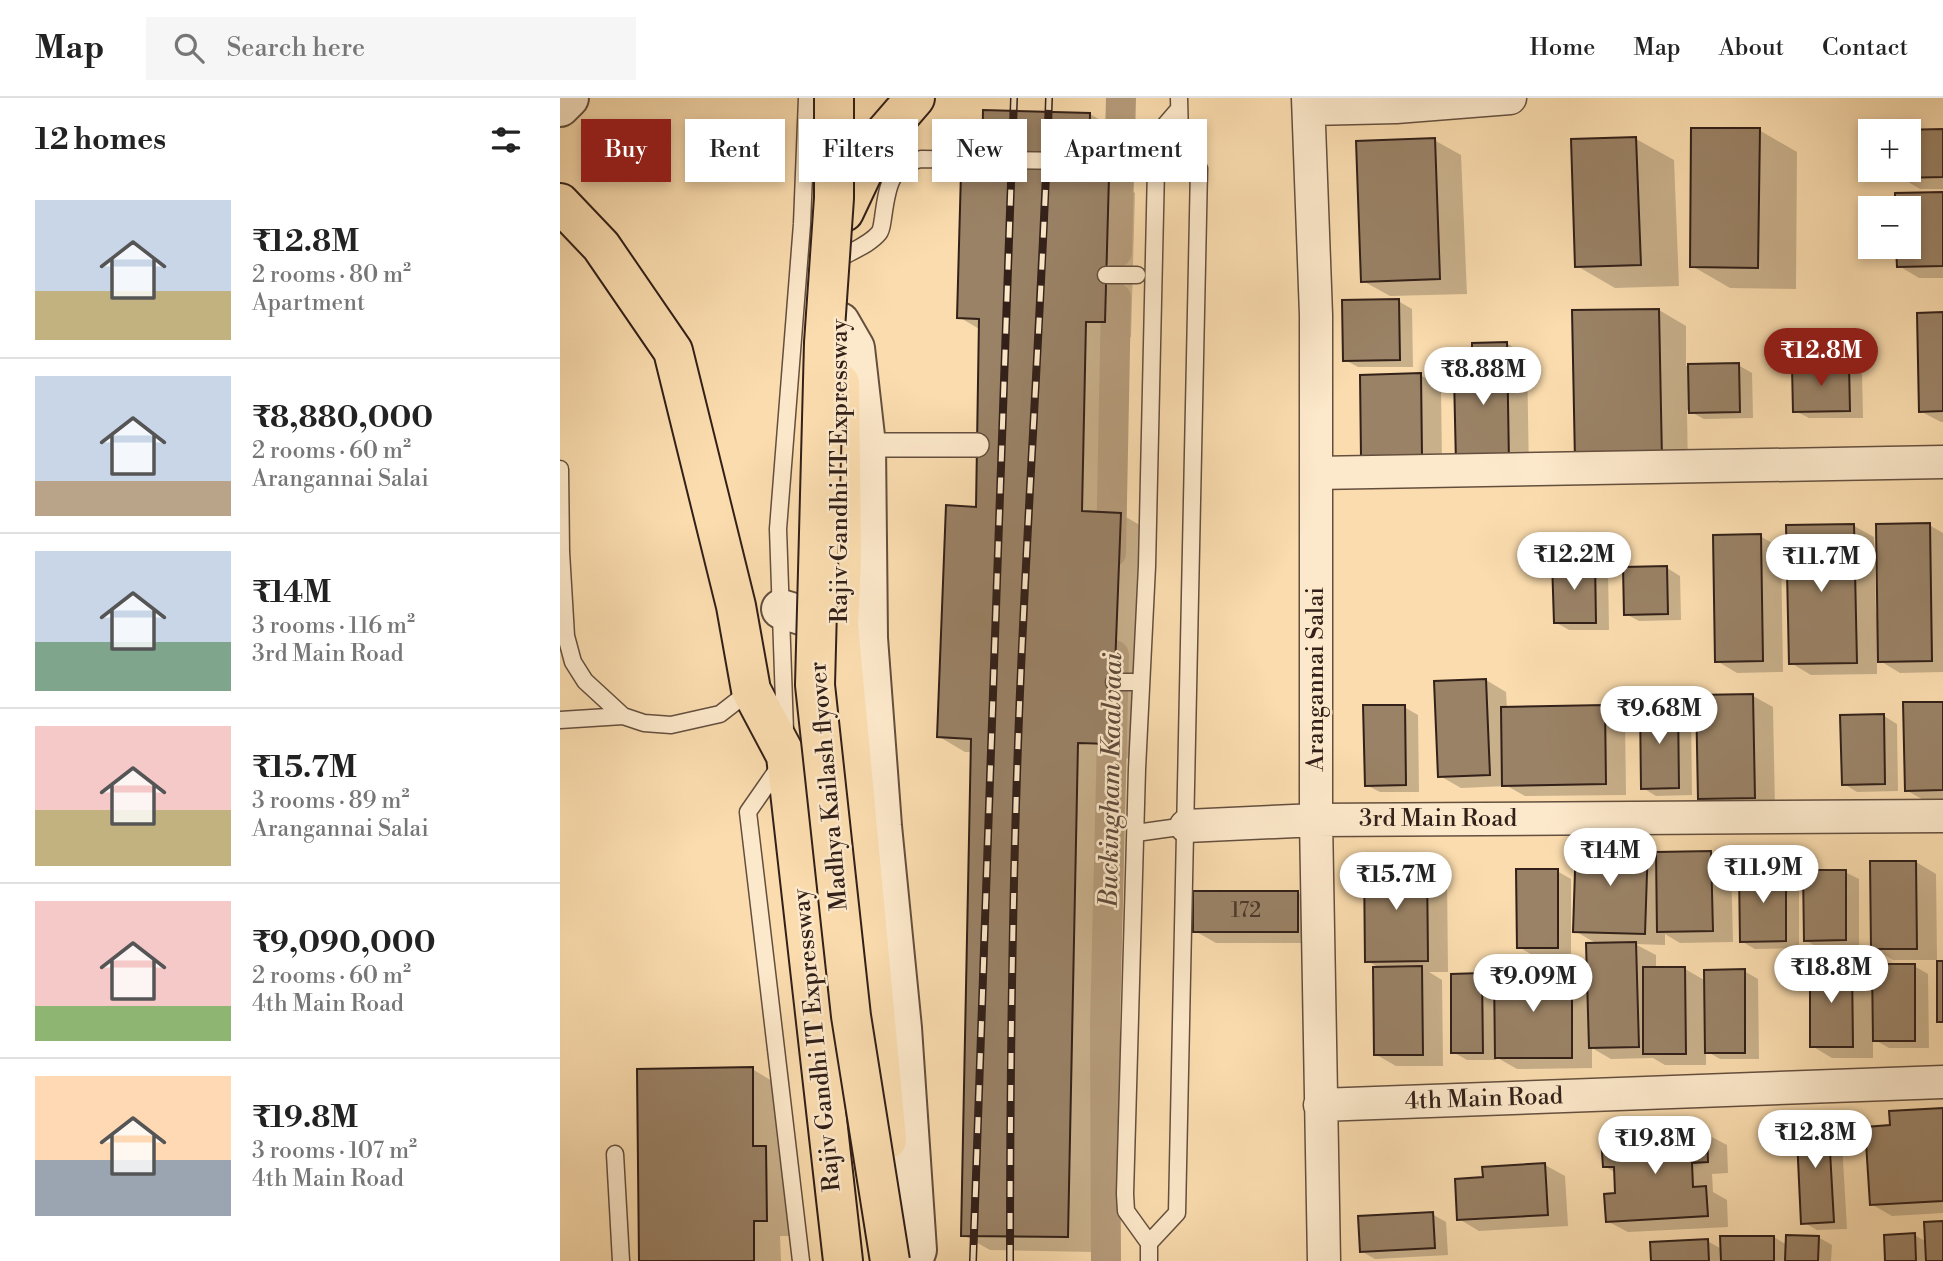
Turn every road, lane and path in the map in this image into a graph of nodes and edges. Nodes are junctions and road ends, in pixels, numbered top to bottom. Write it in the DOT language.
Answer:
graph roads {
  1 [pos="569,98"];
  2 [pos="807,98"];
  3 [pos="834,98"];
  4 [pos="847,98"];
  5 [pos="915,98"];
  6 [pos="1510,98"];
  7 [pos="1179,104"];
  8 [pos="1309,104"];
  9 [pos="560,107"];
  10 [pos="1168,119"];
  11 [pos="1041,161"];
  12 [pos="1156,182"];
  13 [pos="1199,182"];
  14 [pos="560,203"];
  15 [pos="844,212"];
  16 [pos="842,257"];
  17 [pos="1106,275"];
  18 [pos="1138,275"];
  19 [pos="840,322"];
  20 [pos="866,445"];
  21 [pos="977,445"];
  22 [pos="1943,462"];
  23 [pos="560,469"];
  24 [pos="1316,473"];
  25 [pos="781,608"];
  26 [pos="853,631"];
  27 [pos="1114,682"];
  28 [pos="1132,682"];
  29 [pos="751,690"];
  30 [pos="623,716"];
  31 [pos="560,720"];
  32 [pos="786,756"];
  33 [pos="1943,816"];
  34 [pos="1316,820"];
  35 [pos="1186,826"];
  36 [pos="1136,833"];
  37 [pos="1943,1082"];
  38 [pos="1320,1105"];
  39 [pos="615,1154"];
  40 [pos="1149,1243"];
  41 [pos="621,1261"];
  42 [pos="801,1261"];
  43 [pos="843,1261"];
  44 [pos="890,1261"];
  45 [pos="901,1261"];
  46 [pos="912,1261"];
  47 [pos="1149,1261"];
  48 [pos="1324,1261"];
  1 -- 9 [label="street"];
  2 -- 25 [label="lane"];
  3 -- 44 [label="main road, Madhya Kailash flyover, bridge"];
  4 -- 15 [label="main road, Rajiv Gandhi IT Expressway"];
  5 -- 15 [label="main road"];
  6 -- 8 [label="street"];
  7 -- 10 [label="lane"];
  8 -- 24 [label="street, Arangannai Salai"];
  11 -- 16 [label="lane"];
  12 -- 36 [label="lane"];
  13 -- 35 [label="lane"];
  14 -- 29 [label="main road, Rajiv Gandhi IT Expressway"];
  15 -- 16 [label="main road, Rajiv Gandhi IT Expressway"];
  16 -- 19 [label="main road, Rajiv Gandhi IT Expressway"];
  17 -- 18 [label="lane"];
  19 -- 20 [label="street"];
  19 -- 26 [label="main road, Rajiv Gandhi IT Expressway"];
  20 -- 21 [label="street"];
  20 -- 26 [label="street"];
  22 -- 24 [label="street"];
  23 -- 30 [label="lane"];
  24 -- 34 [label="street, Arangannai Salai"];
  25 -- 26 [label="street"];
  25 -- 32 [label="lane"];
  26 -- 45 [label="main road, Rajiv Gandhi IT Expressway"];
  26 -- 46 [label="street"];
  27 -- 28 [label="lane"];
  29 -- 30 [label="lane"];
  29 -- 32 [label="main road, Rajiv Gandhi IT Expressway"];
  30 -- 31 [label="lane"];
  32 -- 42 [label="lane"];
  32 -- 43 [label="main road, Rajiv Gandhi IT Expressway"];
  33 -- 34 [label="street, 3rd Main Road"];
  34 -- 35 [label="street, 3rd Main Road"];
  34 -- 38 [label="street, Arangannai Salai"];
  35 -- 36 [label="lane"];
  35 -- 40 [label="lane"];
  36 -- 40 [label="lane"];
  37 -- 38 [label="street, 4th Main Road"];
  38 -- 48 [label="street, Arangannai Salai"];
  39 -- 41 [label="lane"];
  40 -- 47 [label="lane"];
}
